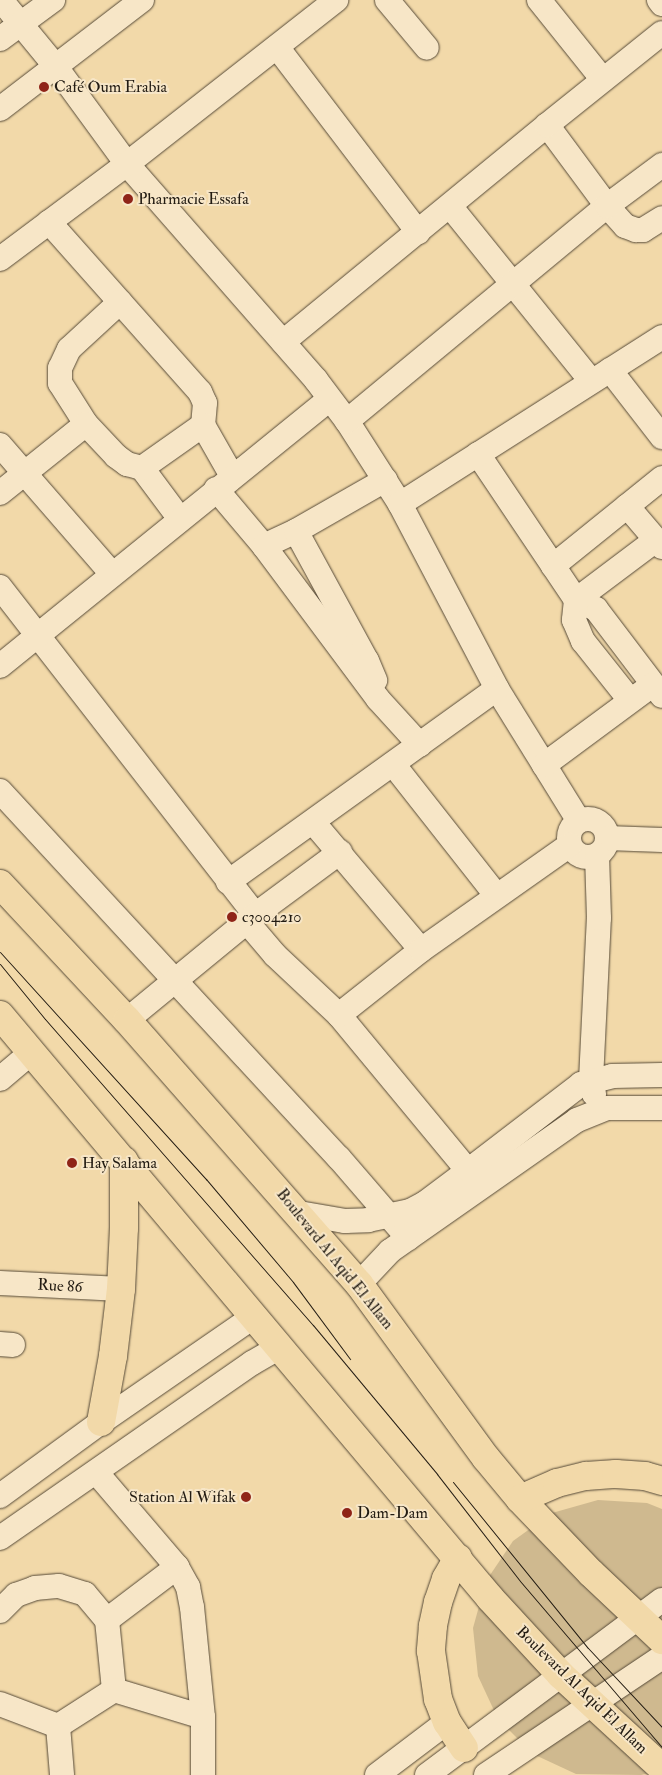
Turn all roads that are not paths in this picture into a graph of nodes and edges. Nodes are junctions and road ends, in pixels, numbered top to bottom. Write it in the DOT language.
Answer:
graph roads {
  1 [pos="1,0"];
  2 [pos="53,0"];
  3 [pos="142,0"];
  4 [pos="336,0"];
  5 [pos="387,0"];
  6 [pos="659,0"];
  7 [pos="551,4"];
  8 [pos="662,4"];
  9 [pos="20,23"];
  10 [pos="662,33"];
  11 [pos="0,39"];
  12 [pos="277,47"];
  13 [pos="427,48"];
  14 [pos="56,67"];
  15 [pos="603,80"];
  16 [pos="0,109"];
  17 [pos="547,125"];
  18 [pos="127,164"];
  19 [pos="662,165"];
  20 [pos="450,206"];
  21 [pos="607,206"];
  22 [pos="662,218"];
  23 [pos="49,222"];
  24 [pos="418,232"];
  25 [pos="0,259"];
  26 [pos="512,284"];
  27 [pos="120,302"];
  28 [pos="662,337"];
  29 [pos="283,342"];
  30 [pos="600,375"];
  31 [pos="330,399"];
  32 [pos="347,421"];
  33 [pos="86,424"];
  34 [pos="203,425"];
  35 [pos="662,436"];
  36 [pos="0,445"];
  37 [pos="478,454"];
  38 [pos="142,468"];
  39 [pos="24,474"];
  40 [pos="662,478"];
  41 [pos="385,480"];
  42 [pos="224,483"];
  43 [pos="0,493"];
  44 [pos="400,504"];
  45 [pos="627,506"];
  46 [pos="180,519"];
  47 [pos="296,531"];
  48 [pos="659,543"];
  49 [pos="264,546"];
  50 [pos="553,566"];
  51 [pos="112,574"];
  52 [pos="0,586"];
  53 [pos="576,600"];
  54 [pos="38,634"];
  55 [pos="0,666"];
  56 [pos="497,689"];
  57 [pos="657,690"];
  58 [pos="378,699"];
  59 [pos="630,700"];
  60 [pos="420,745"];
  61 [pos="393,764"];
  62 [pos="544,765"];
  63 [pos="0,791"];
  64 [pos="579,821"];
  65 [pos="313,822"];
  66 [pos="662,840"];
  67 [pos="570,845"];
  68 [pos="602,846"];
  69 [pos="340,852"];
  70 [pos="228,882"];
  71 [pos="0,884"];
  72 [pos="496,895"];
  73 [pos="251,918"];
  74 [pos="421,950"];
  75 [pos="175,981"];
  76 [pos="339,1015"];
  77 [pos="127,1020"];
  78 [pos="4,1026"];
  79 [pos="32,1052"];
  80 [pos="662,1075"];
  81 [pos="0,1079"];
  82 [pos="591,1080"];
  83 [pos="662,1108"];
  84 [pos="597,1111"];
  85 [pos="124,1161"];
  86 [pos="475,1178"];
  87 [pos="299,1213"];
  88 [pos="392,1217"];
  89 [pos="408,1238"];
  90 [pos="0,1283"];
  91 [pos="360,1284"];
  92 [pos="121,1289"];
  93 [pos="253,1317"];
  94 [pos="278,1348"];
  95 [pos="101,1422"];
  96 [pos="96,1472"];
  97 [pos="662,1481"];
  98 [pos="0,1496"];
  99 [pos="520,1499"];
  100 [pos="0,1538"];
  101 [pos="458,1558"];
  102 [pos="177,1568"];
  103 [pos="662,1600"];
  104 [pos="0,1611"];
  105 [pos="637,1616"];
  106 [pos="107,1620"];
  107 [pos="662,1640"];
  108 [pos="662,1657"];
  109 [pos="561,1675"];
  110 [pos="114,1690"];
  111 [pos="0,1704"];
  112 [pos="593,1704"];
  113 [pos="203,1717"];
  114 [pos="447,1722"];
  115 [pos="58,1726"];
  116 [pos="464,1748"];
  117 [pos="662,1768"];
  118 [pos="62,1775"];
  119 [pos="203,1775"];
  120 [pos="377,1775"];
  121 [pos="427,1775"];
  122 [pos="487,1775"];
  1 -- 9 [label="street"];
  2 -- 9 [label="street"];
  3 -- 14 [label="street"];
  4 -- 12 [label="street"];
  5 -- 13 [label="street"];
  6 -- 8 [label="street"];
  7 -- 15 [label="street"];
  9 -- 11 [label="street"];
  9 -- 14 [label="street"];
  10 -- 15 [label="street"];
  12 -- 18 [label="street"];
  12 -- 24 [label="street"];
  14 -- 16 [label="street"];
  14 -- 18 [label="street"];
  15 -- 17 [label="street"];
  17 -- 20 [label="street"];
  17 -- 21 [label="street"];
  18 -- 23 [label="street"];
  18 -- 29 [label="street"];
  19 -- 21 [label="street"];
  20 -- 24 [label="street"];
  20 -- 26 [label="street"];
  21 -- 22 [label="street"];
  21 -- 26 [label="street"];
  23 -- 25 [label="street"];
  23 -- 27 [label="street"];
  24 -- 29 [label="street"];
  26 -- 30 [label="street"];
  26 -- 32 [label="street"];
  27 -- 33 [label="street"];
  27 -- 34 [label="street"];
  28 -- 30 [label="street"];
  29 -- 31 [label="street"];
  30 -- 35 [label="street"];
  30 -- 37 [label="street"];
  31 -- 32 [label="street"];
  31 -- 42 [label="street"];
  32 -- 41 [label="street"];
  33 -- 38 [label="street"];
  33 -- 39 [label="street"];
  34 -- 38 [label="street"];
  34 -- 42 [label="street"];
  36 -- 39 [label="street"];
  37 -- 44 [label="street"];
  37 -- 50 [label="street"];
  38 -- 46 [label="street"];
  39 -- 43 [label="street"];
  39 -- 51 [label="street"];
  40 -- 45 [label="street"];
  41 -- 44 [label="street"];
  41 -- 47 [label="street"];
  42 -- 46 [label="street"];
  42 -- 49 [label="street"];
  44 -- 56 [label="street"];
  45 -- 48 [label="street"];
  45 -- 50 [label="street"];
  46 -- 51 [label="street"];
  47 -- 49 [label="street"];
  47 -- 58 [label="street"];
  48 -- 53 [label="street"];
  49 -- 58 [label="street"];
  50 -- 53 [label="street"];
  51 -- 54 [label="street"];
  52 -- 54 [label="street"];
  53 -- 57 [label="street"];
  53 -- 59 [label="street"];
  54 -- 55 [label="street"];
  54 -- 70 [label="street"];
  56 -- 60 [label="street"];
  56 -- 62 [label="street"];
  57 -- 59 [label="street"];
  58 -- 60 [label="street"];
  59 -- 62 [label="street"];
  60 -- 61 [label="street"];
  61 -- 65 [label="street"];
  61 -- 72 [label="street"];
  62 -- 64 [label="street"];
  63 -- 75 [label="street"];
  64 -- 67 [label="street"];
  64 -- 68 [label="street"];
  65 -- 69 [label="street"];
  65 -- 70 [label="street"];
  66 -- 68 [label="street"];
  67 -- 68 [label="street"];
  67 -- 72 [label="street"];
  68 -- 82 [label="street"];
  69 -- 73 [label="street"];
  69 -- 74 [label="street"];
  70 -- 73 [label="street"];
  71 -- 77 [label="main road, Boulevard Al Aqid El Allam"];
  72 -- 74 [label="street"];
  73 -- 75 [label="street"];
  73 -- 76 [label="street"];
  74 -- 76 [label="street"];
  75 -- 77 [label="street"];
  75 -- 88 [label="street"];
  76 -- 86 [label="street"];
  77 -- 87 [label="main road, Boulevard Al Aqid El Allam"];
  78 -- 79 [label="main road, Boulevard Al Aqid El Allam"];
  79 -- 81 [label="street"];
  79 -- 85 [label="main road, Boulevard Al Aqid El Allam"];
  80 -- 82 [label="street"];
  82 -- 84 [label="street"];
  82 -- 86 [label="street"];
  83 -- 84 [label="street"];
  84 -- 86 [label="street"];
  85 -- 92 [label="main road"];
  85 -- 93 [label="main road, Boulevard Al Aqid El Allam"];
  86 -- 88 [label="street"];
  86 -- 89 [label="street"];
  87 -- 88 [label="street"];
  87 -- 91 [label="main road, Boulevard Al Aqid El Allam"];
  88 -- 89 [label="street"];
  89 -- 91 [label="street"];
  90 -- 92 [label="street, Rue 86"];
  91 -- 99 [label="main road, Boulevard Al Aqid El Allam"];
  92 -- 95 [label="main road"];
  93 -- 94 [label="main road, Boulevard Al Aqid El Allam"];
  93 -- 95 [label="street"];
  94 -- 96 [label="street"];
  94 -- 101 [label="main road, Boulevard Al Aqid El Allam"];
  95 -- 98 [label="street"];
  96 -- 100 [label="street"];
  96 -- 102 [label="street"];
  97 -- 99 [label="main road"];
  99 -- 105 [label="main road, Boulevard Al Aqid El Allam"];
  101 -- 109 [label="main road, Boulevard Al Aqid El Allam"];
  101 -- 114 [label="main road"];
  102 -- 106 [label="street"];
  102 -- 113 [label="street"];
  103 -- 105 [label="street"];
  104 -- 106 [label="street"];
  105 -- 107 [label="main road, Boulevard Al Aqid El Allam"];
  105 -- 109 [label="street"];
  106 -- 110 [label="street"];
  108 -- 112 [label="street"];
  109 -- 112 [label="main road, Boulevard Al Aqid El Allam"];
  109 -- 116 [label="street"];
  110 -- 113 [label="street"];
  110 -- 115 [label="street"];
  111 -- 115 [label="street"];
  112 -- 117 [label="main road, Boulevard Al Aqid El Allam"];
  112 -- 122 [label="street"];
  113 -- 119 [label="street"];
  114 -- 116 [label="main road"];
  114 -- 120 [label="street"];
  115 -- 118 [label="street"];
  116 -- 121 [label="street"];
}
